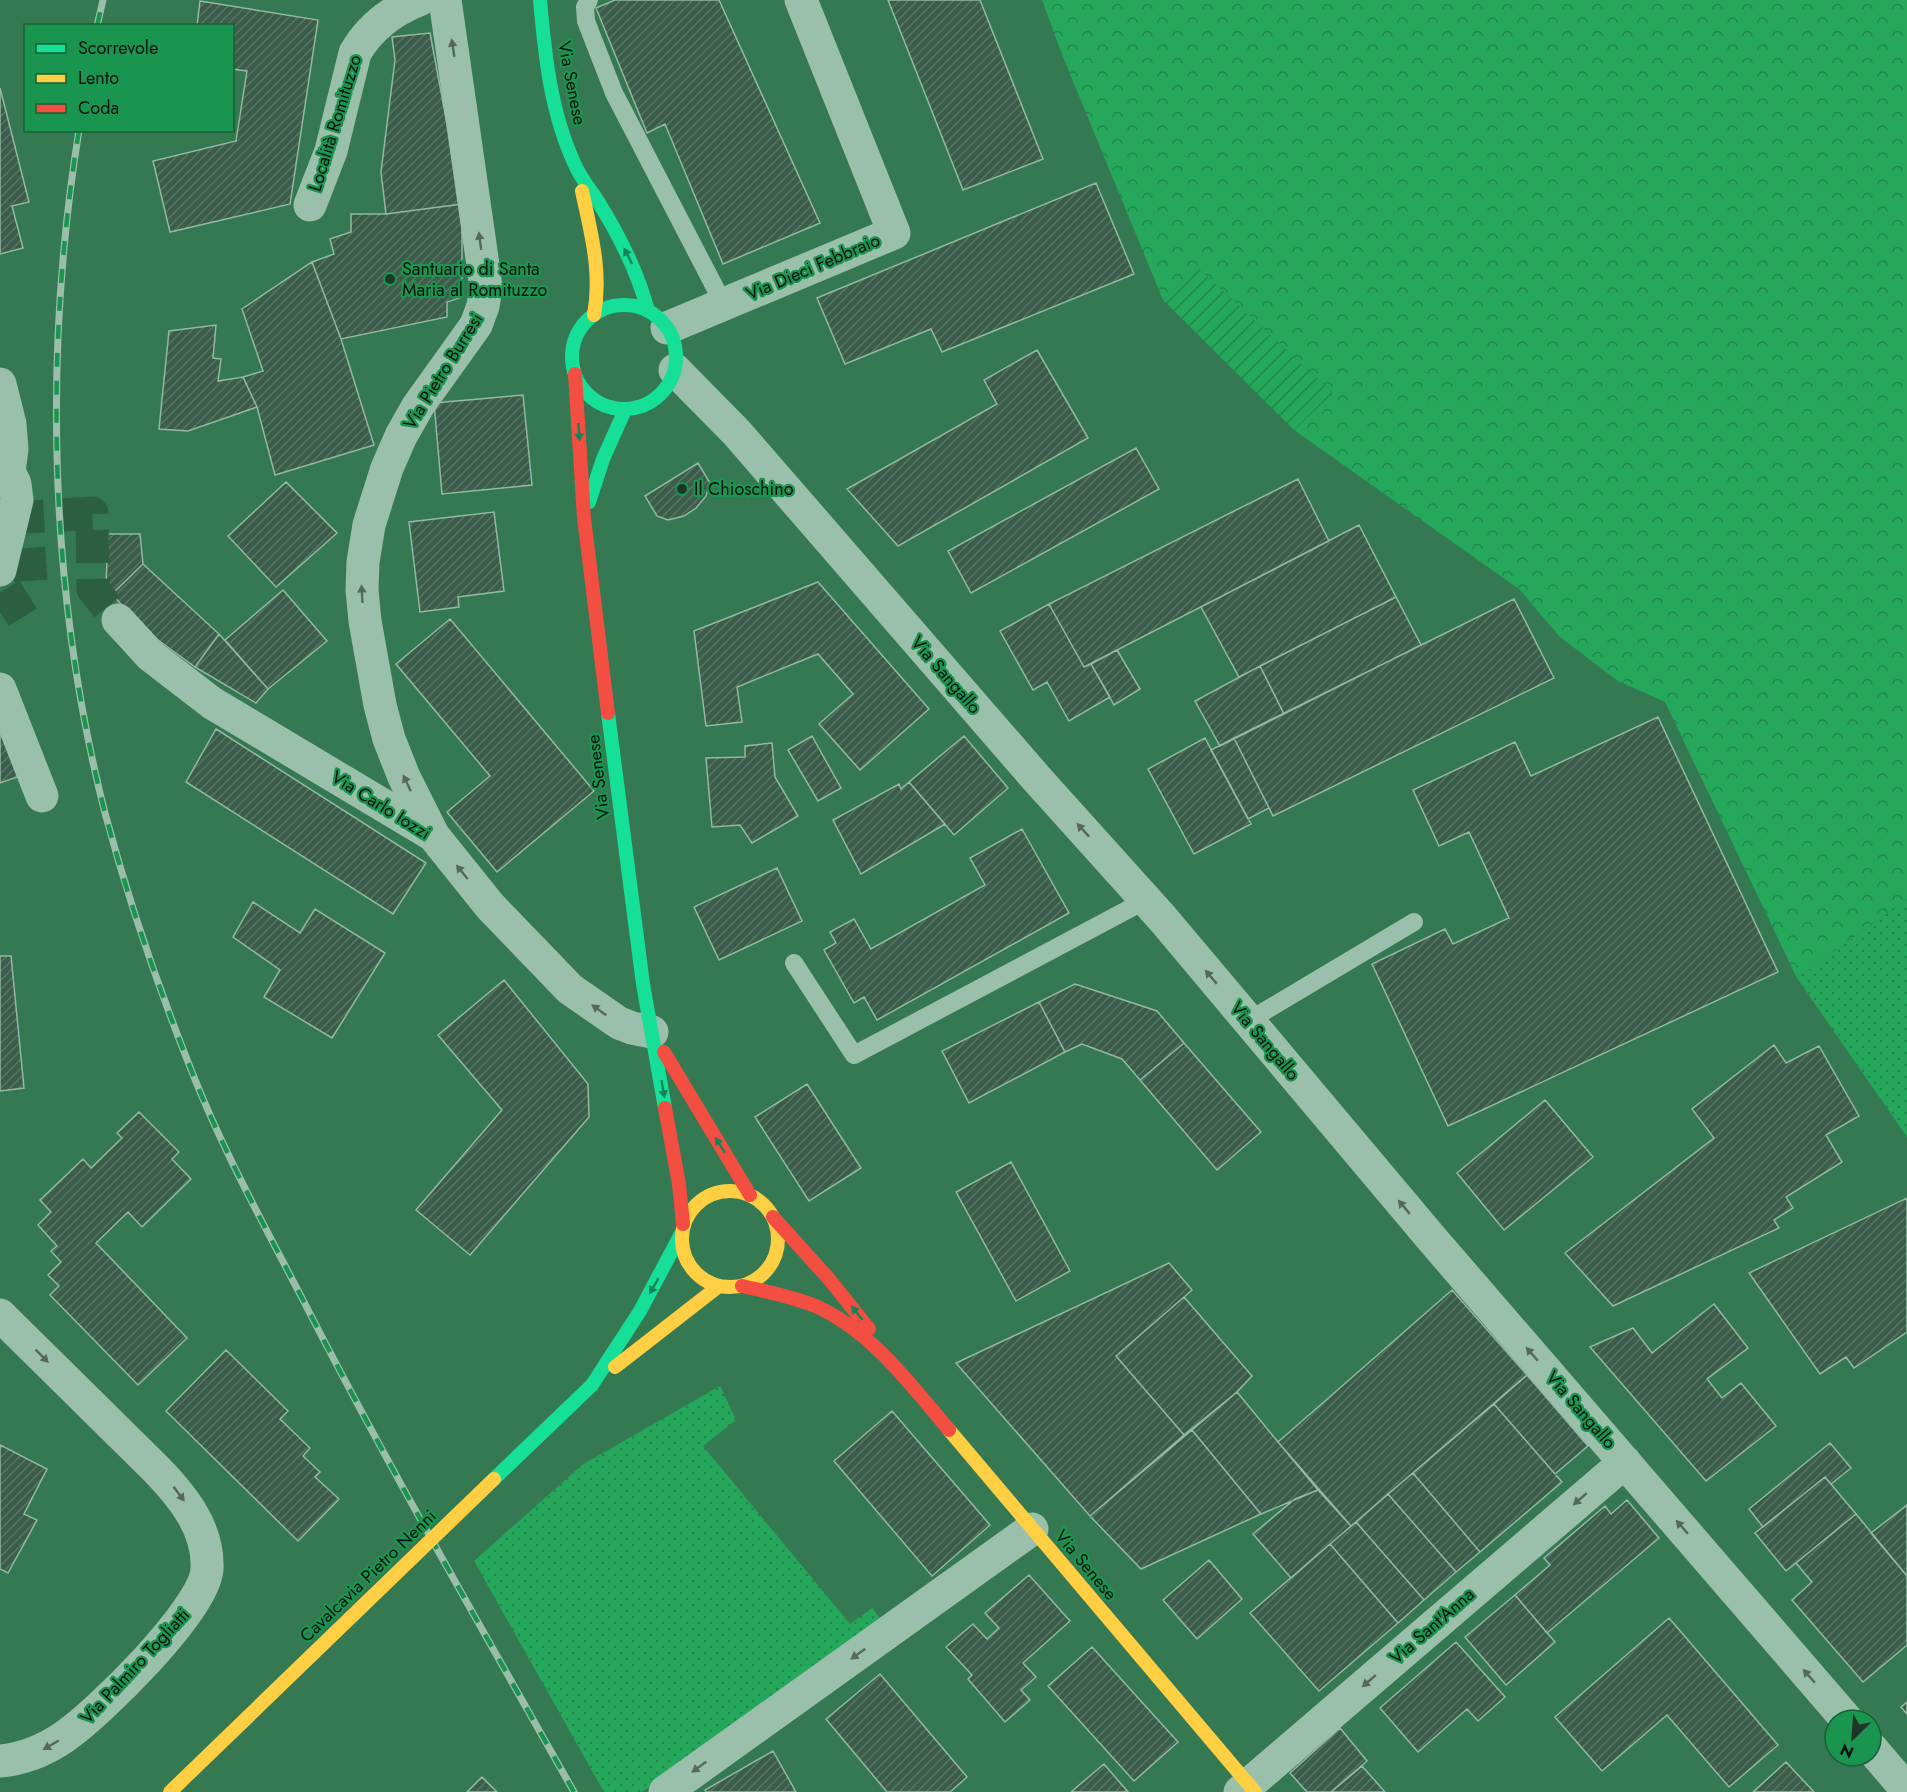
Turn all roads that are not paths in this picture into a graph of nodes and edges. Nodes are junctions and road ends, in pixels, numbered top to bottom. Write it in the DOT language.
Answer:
graph roads {
  1 [pos="419,0"];
  2 [pos="445,0"];
  3 [pos="540,0"];
  4 [pos="589,0"];
  5 [pos="801,0"];
  6 [pos="578,171"];
  7 [pos="310,205"];
  8 [pos="724,304"];
  9 [pos="594,315"];
  10 [pos="658,320"];
  11 [pos="675,370"];
  12 [pos="575,374"];
  13 [pos="0,384"];
  14 [pos="625,410"];
  15 [pos="5,475"];
  16 [pos="584,518"];
  17 [pos="0,570"];
  18 [pos="117,620"];
  19 [pos="0,689"];
  20 [pos="42,796"];
  21 [pos="433,835"];
  22 [pos="1146,900"];
  23 [pos="1414,922"];
  24 [pos="794,963"];
  25 [pos="1248,1021"];
  26 [pos="652,1032"];
  27 [pos="750,1195"];
  28 [pos="773,1217"];
  29 [pos="682,1229"];
  30 [pos="719,1286"];
  31 [pos="742,1286"];
  32 [pos="0,1315"];
  33 [pos="890,1361"];
  34 [pos="592,1385"];
  35 [pos="1626,1462"];
  36 [pos="1032,1529"];
  37 [pos="1837,1708"];
  38 [pos="0,1761"];
  39 [pos="1883,1762"];
  40 [pos="1248,1790"];
  41 [pos="1907,1790"];
  42 [pos="170,1792"];
  43 [pos="665,1792"];
  1 -- 7 [label="street, Località Romituzzo"];
  21 -- 2 [label="street, Via Pietro Burresi, one-way"];
  3 -- 6 [label="main road, Via Senese"];
  4 -- 8 [label="lane"];
  5 -- 8 [label="street, Via Dieci Febbraio"];
  6 -- 9 [label="main road, Via Senese"];
  10 -- 6 [label="main road, Via Senese, one-way"];
  8 -- 10 [label="street, Via Dieci Febbraio"];
  9 -- 10 [label="main road"];
  9 -- 12 [label="main road, Via Senese"];
  10 -- 11 [label="main road, Via Senese"];
  11 -- 14 [label="main road"];
  22 -- 11 [label="street, Via Sangallo, one-way"];
  12 -- 14 [label="main road"];
  12 -- 16 [label="main road, Via Senese, one-way"];
  13 -- 15 [label="street"];
  14 -- 16 [label="main road, Via Senese"];
  15 -- 17 [label="street"];
  16 -- 26 [label="main road, Via Senese"];
  18 -- 21 [label="street, Via Carlo Iozzi"];
  19 -- 20 [label="street"];
  26 -- 21 [label="street, Via Carlo Iozzi, one-way"];
  22 -- 24 [label="lane"];
  25 -- 22 [label="street, Via Sangallo, one-way"];
  23 -- 25 [label="lane"];
  35 -- 25 [label="street, Via Sangallo, one-way"];
  27 -- 26 [label="main road, Via Senese, one-way"];
  26 -- 29 [label="main road, Via Senese, one-way"];
  27 -- 28 [label="main road"];
  27 -- 29 [label="main road"];
  28 -- 31 [label="main road"];
  33 -- 28 [label="main road, Via Senese, one-way"];
  29 -- 30 [label="main road"];
  29 -- 34 [label="main road, Cavalcavia Pietro Nenni, one-way"];
  30 -- 31 [label="main road"];
  30 -- 34 [label="main road, Cavalcavia Pietro Nenni"];
  31 -- 33 [label="main road, Via Senese"];
  32 -- 38 [label="street, Via Palmiro Togliatti, one-way"];
  33 -- 36 [label="main road, Via Senese"];
  34 -- 42 [label="main road, Cavalcavia Pietro Nenni, bridge"];
  37 -- 35 [label="street, Via Sangallo, one-way"];
  35 -- 40 [label="street, Via Sant'Anna, one-way"];
  36 -- 40 [label="main road, Via Senese"];
  36 -- 43 [label="street, one-way"];
  39 -- 41 [label="street"];
}
